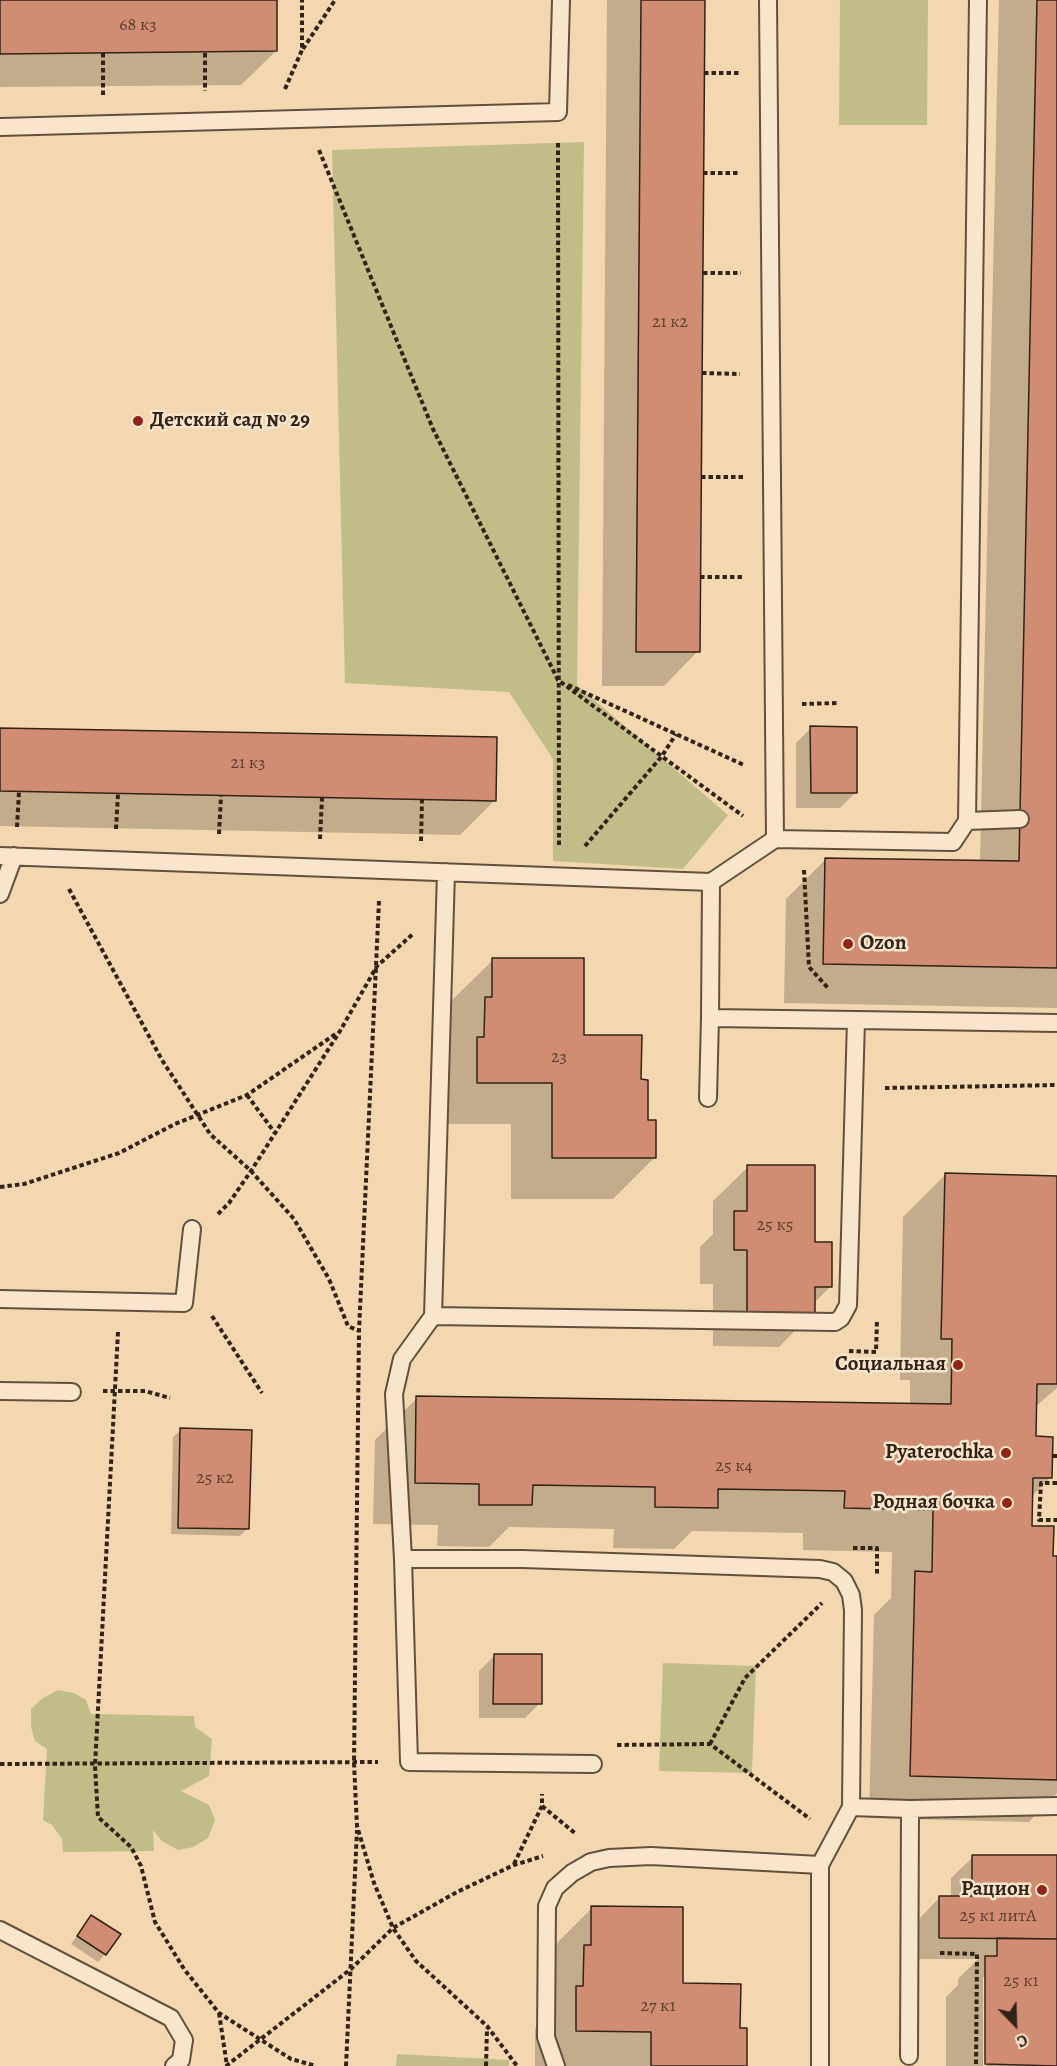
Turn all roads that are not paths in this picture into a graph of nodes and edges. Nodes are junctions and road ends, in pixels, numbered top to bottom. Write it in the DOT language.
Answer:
graph roads {
  1 [pos="561,0"];
  2 [pos="768,0"];
  3 [pos="978,0"];
  4 [pos="0,127"];
  5 [pos="1020,819"];
  6 [pos="967,821"];
  7 [pos="775,839"];
  8 [pos="7,856"];
  9 [pos="446,872"];
  10 [pos="711,882"];
  11 [pos="0,894"];
  12 [pos="710,1018"];
  13 [pos="856,1020"];
  14 [pos="1057,1023"];
  15 [pos="708,1098"];
  16 [pos="192,1229"];
  17 [pos="0,1299"];
  18 [pos="433,1316"];
  19 [pos="0,1391"];
  20 [pos="72,1392"];
  21 [pos="403,1559"];
  22 [pos="593,1764"];
  23 [pos="1057,1806"];
  24 [pos="851,1807"];
  25 [pos="910,1809"];
  26 [pos="820,1865"];
  27 [pos="0,1930"];
  28 [pos="909,2056"];
  29 [pos="174,2066"];
  30 [pos="556,2066"];
  31 [pos="820,2066"];
  1 -- 4 [label="lane"];
  2 -- 7 [label="lane"];
  3 -- 6 [label="lane"];
  5 -- 6 [label="lane"];
  6 -- 7 [label="lane"];
  7 -- 10 [label="lane"];
  8 -- 9 [label="lane"];
  8 -- 11 [label="lane"];
  9 -- 10 [label="lane"];
  9 -- 18 [label="lane"];
  10 -- 12 [label="lane"];
  12 -- 13 [label="lane"];
  12 -- 15 [label="lane"];
  13 -- 14 [label="lane"];
  13 -- 18 [label="lane"];
  16 -- 17 [label="lane"];
  18 -- 21 [label="lane"];
  19 -- 20 [label="lane"];
  21 -- 22 [label="lane"];
  21 -- 24 [label="lane"];
  23 -- 25 [label="lane"];
  24 -- 25 [label="lane"];
  24 -- 26 [label="lane"];
  25 -- 28 [label="lane"];
  26 -- 30 [label="lane"];
  26 -- 31 [label="lane"];
  27 -- 29 [label="lane"];
}
